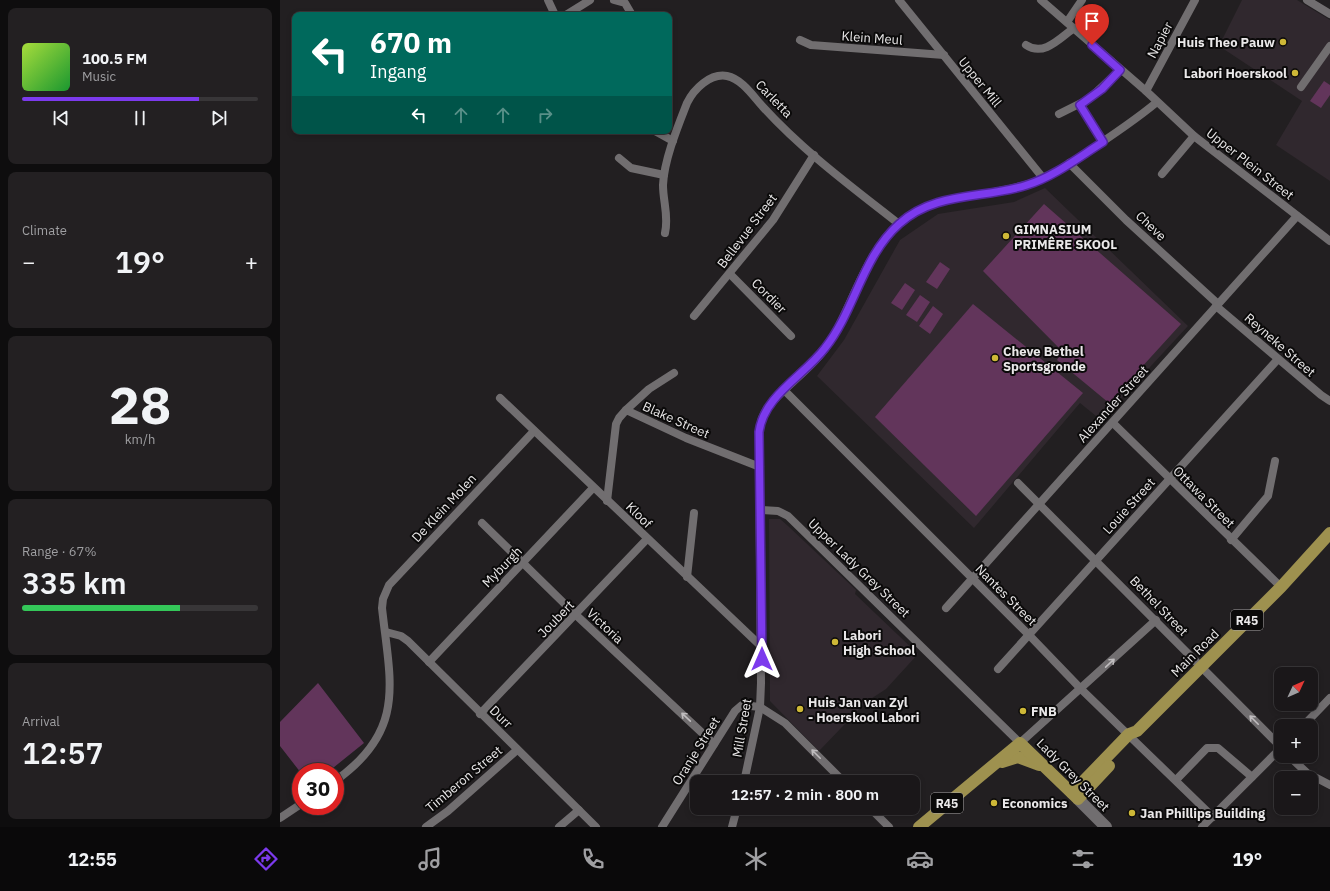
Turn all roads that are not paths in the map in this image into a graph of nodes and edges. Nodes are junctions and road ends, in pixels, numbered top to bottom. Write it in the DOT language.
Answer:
graph roads {
  1 [pos="548,0"];
  2 [pos="590,0"];
  3 [pos="614,0"];
  4 [pos="899,0"];
  5 [pos="1041,0"];
  6 [pos="1082,0"];
  7 [pos="1195,0"];
  8 [pos="1307,0"];
  9 [pos="554,12"];
  10 [pos="571,12"];
  11 [pos="630,12"];
  12 [pos="1330,14"];
  13 [pos="1070,25"];
  14 [pos="800,40"];
  15 [pos="1026,46"];
  16 [pos="1330,46"];
  17 [pos="944,55"];
  18 [pos="1120,70"];
  19 [pos="1301,87"];
  20 [pos="1146,91"];
  21 [pos="1158,102"];
  22 [pos="1080,105"];
  23 [pos="1059,114"];
  24 [pos="660,134"];
  25 [pos="1194,136"];
  26 [pos="673,141"];
  27 [pos="1103,142"];
  28 [pos="814,155"];
  29 [pos="619,158"];
  30 [pos="1069,163"];
  31 [pos="1162,174"];
  32 [pos="664,175"];
  33 [pos="1043,178"];
  34 [pos="1297,216"];
  35 [pos="899,224"];
  36 [pos="665,232"];
  37 [pos="1330,241"];
  38 [pos="730,274"];
  39 [pos="1217,305"];
  40 [pos="694,316"];
  41 [pos="791,336"];
  42 [pos="1278,358"];
  43 [pos="674,373"];
  44 [pos="784,390"];
  45 [pos="500,398"];
  46 [pos="1330,401"];
  47 [pos="626,410"];
  48 [pos="1113,422"];
  49 [pos="534,431"];
  50 [pos="1274,461"];
  51 [pos="760,467"];
  52 [pos="1169,480"];
  53 [pos="1018,483"];
  54 [pos="594,488"];
  55 [pos="607,501"];
  56 [pos="1040,504"];
  57 [pos="760,510"];
  58 [pos="694,513"];
  59 [pos="482,523"];
  60 [pos="647,539"];
  61 [pos="1231,540"];
  62 [pos="1328,541"];
  63 [pos="1097,560"];
  64 [pos="523,562"];
  65 [pos="687,577"];
  66 [pos="973,580"];
  67 [pos="1280,587"];
  68 [pos="946,608"];
  69 [pos="576,615"];
  70 [pos="1156,620"];
  71 [pos="386,632"];
  72 [pos="1030,636"];
  73 [pos="762,647"];
  74 [pos="429,662"];
  75 [pos="1201,667"];
  76 [pos="998,669"];
  77 [pos="1081,689"];
  78 [pos="1330,698"];
  79 [pos="760,707"];
  80 [pos="480,714"];
  81 [pos="1310,719"];
  82 [pos="1133,735"];
  83 [pos="1274,741"];
  84 [pos="1020,742"];
  85 [pos="714,744"];
  86 [pos="518,750"];
  87 [pos="1274,755"];
  88 [pos="1296,763"];
  89 [pos="990,768"];
  90 [pos="1049,770"];
  91 [pos="344,773"];
  92 [pos="745,775"];
  93 [pos="837,775"];
  94 [pos="1252,777"];
  95 [pos="1176,780"];
  96 [pos="1330,784"];
  97 [pos="1075,796"];
  98 [pos="292,810"];
  99 [pos="579,810"];
  100 [pos="735,815"];
  101 [pos="877,815"];
  102 [pos="1213,817"];
  103 [pos="280,818"];
  104 [pos="426,827"];
  105 [pos="559,827"];
  106 [pos="596,827"];
  107 [pos="662,827"];
  108 [pos="732,827"];
  109 [pos="889,827"];
  110 [pos="919,827"];
  111 [pos="1106,827"];
  112 [pos="1202,827"];
  1 -- 9 [label="street"];
  2 -- 10 [label="street"];
  3 -- 11 [label="street"];
  4 -- 17 [label="street, Upper Mill"];
  5 -- 13 [label="street, Upper Plein Street"];
  6 -- 13 [label="street"];
  7 -- 20 [label="street, Napier"];
  8 -- 12 [label="street"];
  13 -- 15 [label="street"];
  13 -- 18 [label="street, Upper Plein Street"];
  14 -- 17 [label="street, Klein Meul"];
  16 -- 19 [label="street"];
  17 -- 33 [label="street, Upper Mill"];
  18 -- 20 [label="street, Upper Plein Street"];
  18 -- 22 [label="street"];
  20 -- 21 [label="street, Upper Plein Street"];
  21 -- 25 [label="street, Upper Plein Street"];
  21 -- 27 [label="street, Mill Street"];
  22 -- 23 [label="street"];
  22 -- 27 [label="street"];
  24 -- 26 [label="street"];
  25 -- 31 [label="street"];
  25 -- 34 [label="street, Upper Plein Street"];
  26 -- 28 [label="street, Carletta"];
  26 -- 32 [label="street, Carletta"];
  27 -- 30 [label="street, Mill Street"];
  28 -- 35 [label="street, Carletta"];
  28 -- 38 [label="street, Bellevue Street"];
  29 -- 32 [label="street"];
  30 -- 33 [label="street, Mill Street"];
  30 -- 39 [label="street, Cheve"];
  32 -- 36 [label="street, Carletta"];
  33 -- 35 [label="street, Mill Street"];
  34 -- 37 [label="street, Upper Plein Street"];
  34 -- 39 [label="street, Alexander Street"];
  35 -- 44 [label="street, Mill Street"];
  38 -- 40 [label="street, Bellevue Street"];
  38 -- 41 [label="street, Cordier"];
  39 -- 42 [label="street, Reyneke Street"];
  39 -- 48 [label="street, Alexander Street"];
  42 -- 46 [label="street, Reyneke Street"];
  42 -- 52 [label="street, Louie Street"];
  43 -- 47 [label="street"];
  44 -- 51 [label="street, Mill Street"];
  44 -- 66 [label="street, Nantes Street"];
  45 -- 49 [label="street, Kloof"];
  47 -- 51 [label="street, Blake Street"];
  47 -- 55 [label="street, Blake Street"];
  48 -- 52 [label="street, Ottawa Street"];
  48 -- 56 [label="street, Alexander Street"];
  49 -- 54 [label="street, Kloof"];
  49 -- 71 [label="street, De Klein Molen"];
  50 -- 61 [label="street"];
  51 -- 57 [label="street, Mill Street"];
  52 -- 61 [label="street, Ottawa Street"];
  52 -- 63 [label="street, Louie Street"];
  53 -- 56 [label="street, Bethel Street"];
  54 -- 55 [label="street, Kloof"];
  54 -- 64 [label="street, Myburgh"];
  55 -- 60 [label="street, Kloof"];
  56 -- 63 [label="street, Bethel Street"];
  56 -- 66 [label="street, Alexander Street"];
  57 -- 73 [label="street, Mill Street"];
  57 -- 84 [label="street, Upper Lady Grey Street"];
  58 -- 65 [label="street"];
  59 -- 64 [label="street, Victoria"];
  60 -- 65 [label="street, Kloof"];
  60 -- 69 [label="street, Joubert"];
  61 -- 67 [label="street, Ottawa Street"];
  62 -- 67 [label="main road, Main Road / R45"];
  63 -- 70 [label="street, Bethel Street"];
  63 -- 72 [label="street, Louie Street"];
  64 -- 69 [label="street, Victoria"];
  64 -- 74 [label="street, Myburgh"];
  65 -- 73 [label="street, Kloof"];
  66 -- 68 [label="street, Alexander Street"];
  66 -- 72 [label="street, Nantes Street"];
  67 -- 75 [label="main road, Main Road / R45"];
  69 -- 80 [label="street, Joubert"];
  85 -- 69 [label="street, Victoria, one-way"];
  70 -- 75 [label="street, Bethel Street"];
  77 -- 70 [label="street, one-way"];
  71 -- 74 [label="street, Durr"];
  71 -- 91 [label="street"];
  72 -- 76 [label="street, Louie Street"];
  72 -- 77 [label="street, Nantes Street"];
  73 -- 79 [label="street, Mill Street"];
  74 -- 80 [label="street, Durr"];
  75 -- 82 [label="main road, Main Road / R45"];
  83 -- 75 [label="street, Bethel Street, one-way"];
  77 -- 82 [label="street, Nantes Street"];
  77 -- 84 [label="street"];
  78 -- 81 [label="street"];
  79 -- 85 [label="street, Oranje Street"];
  79 -- 92 [label="street, Mill Street"];
  93 -- 79 [label="street, one-way"];
  80 -- 86 [label="street, Durr"];
  82 -- 95 [label="street, Nantes Street"];
  82 -- 97 [label="main road, R45"];
  84 -- 89 [label="main road, R45"];
  84 -- 90 [label="main road, Lady Grey Street"];
  85 -- 107 [label="street, Oranje Street"];
  86 -- 99 [label="street, Durr"];
  86 -- 104 [label="street, Timberon Street"];
  87 -- 94 [label="street"];
  88 -- 96 [label="street"];
  89 -- 90 [label="main road"];
  89 -- 110 [label="main road, R45"];
  90 -- 97 [label="main road, Lady Grey Street"];
  94 -- 95 [label="street"];
  94 -- 102 [label="street"];
  95 -- 102 [label="street, Nantes Street"];
  97 -- 111 [label="main road, Lady Grey Street"];
  98 -- 103 [label="street"];
  99 -- 105 [label="street"];
  99 -- 106 [label="street, Durr"];
  100 -- 108 [label="street"];
  101 -- 109 [label="street"];
  102 -- 112 [label="street"];
}
